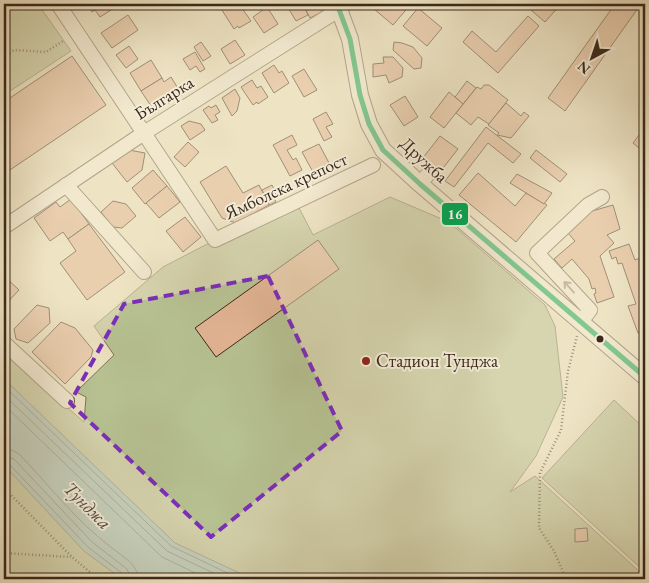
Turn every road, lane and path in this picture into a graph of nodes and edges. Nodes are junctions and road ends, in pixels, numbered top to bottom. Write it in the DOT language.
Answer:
graph roads {
  1 [pos="58,4"];
  2 [pos="341,6"];
  3 [pos="63,41"];
  4 [pos="4,57"];
  5 [pos="144,133"];
  6 [pos="373,165"];
  7 [pos="66,185"];
  8 [pos="602,197"];
  9 [pos="4,227"];
  10 [pos="144,272"];
  11 [pos="581,322"];
  12 [pos="4,343"];
  13 [pos="645,377"];
  14 [pos="67,401"];
  15 [pos="4,488"];
  16 [pos="4,553"];
  17 [pos="72,557"];
  18 [pos="98,579"];
  19 [pos="566,579"];
  1 -- 5 [label="street"];
  2 -- 5 [label="street, Българка"];
  2 -- 11 [label="street, Дружба"];
  3 -- 4 [label="path"];
  5 -- 6 [label="street, Ямболска крепост"];
  5 -- 7 [label="street, Българка"];
  7 -- 9 [label="street, Българка"];
  7 -- 10 [label="street"];
  11 -- 8 [label="street, one-way"];
  11 -- 13 [label="street, Дружба"];
  11 -- 19 [label="path"];
  12 -- 14 [label="street"];
  15 -- 17 [label="path"];
  16 -- 17 [label="path"];
  17 -- 18 [label="path"];
}
